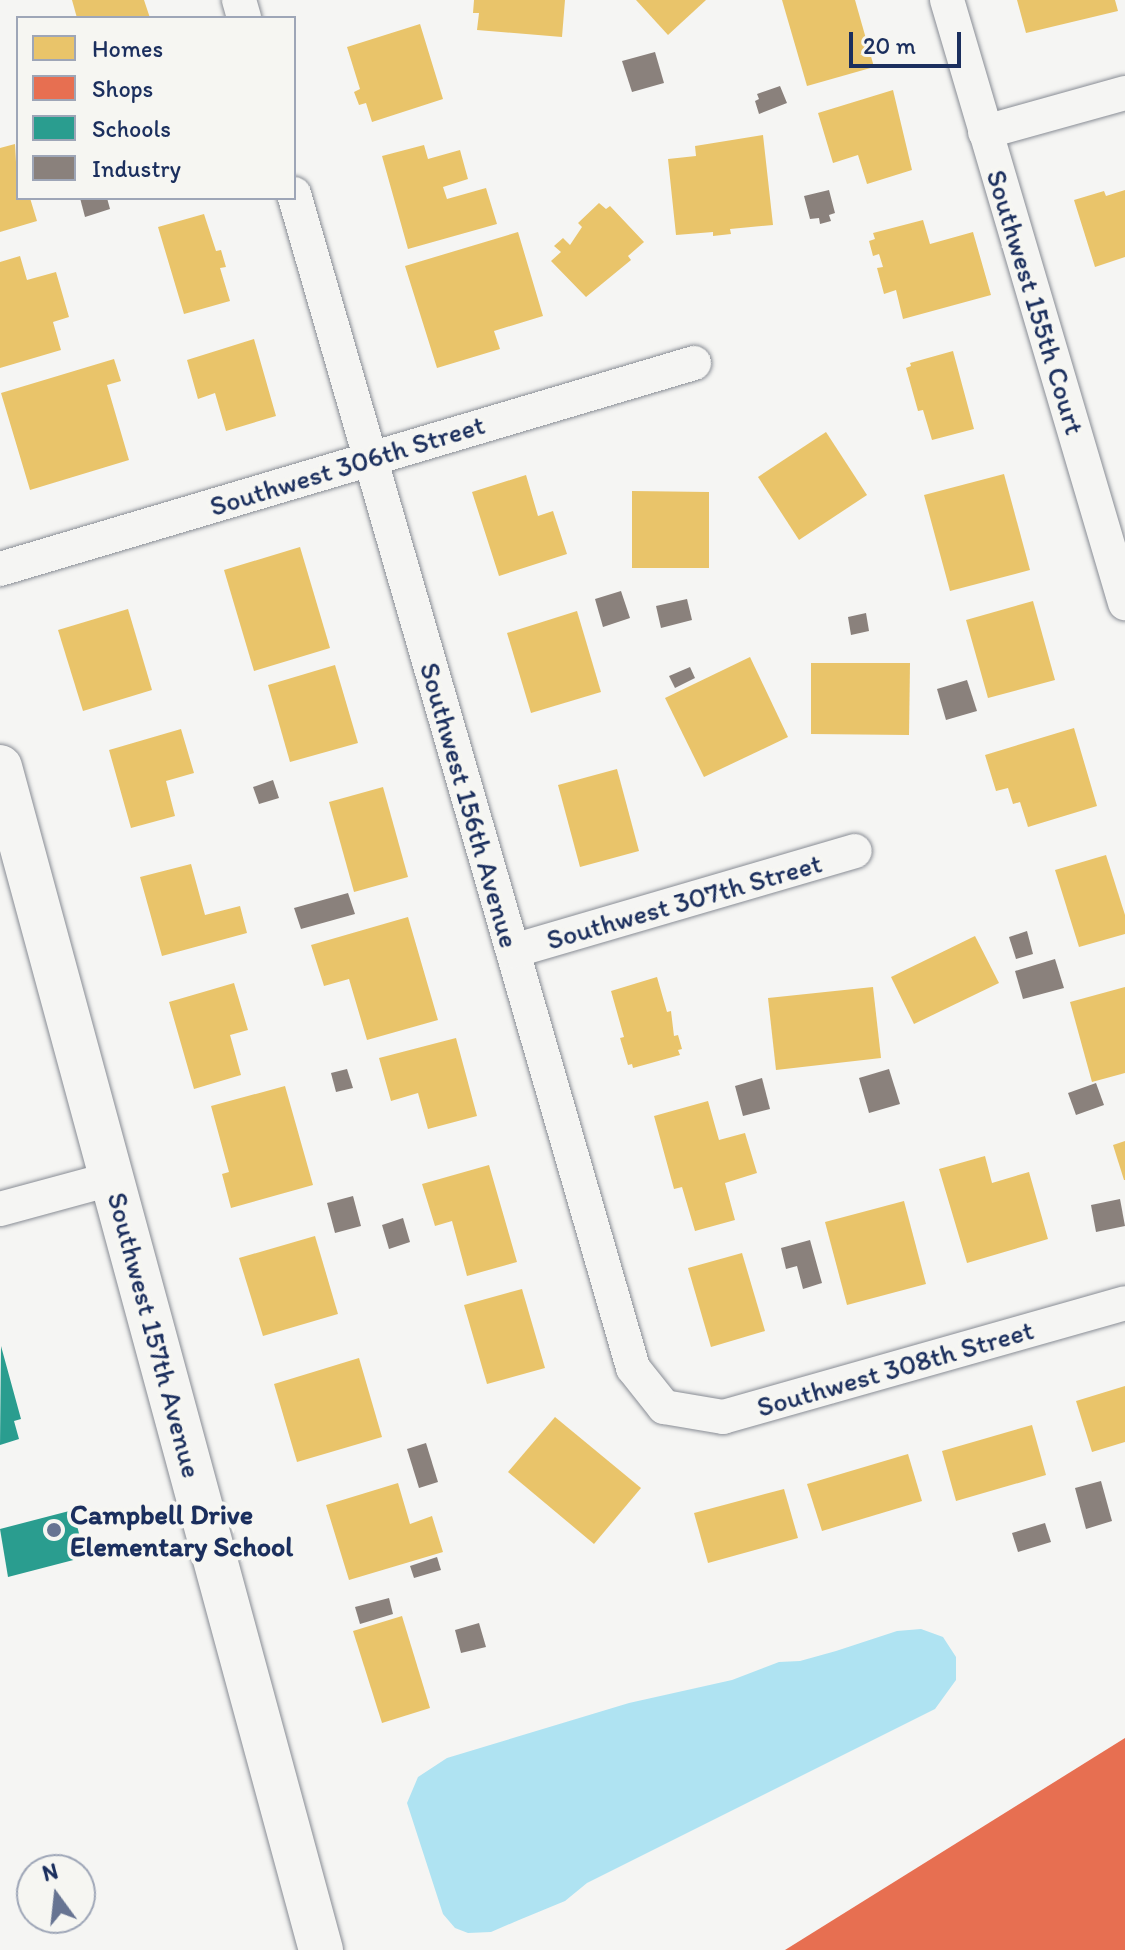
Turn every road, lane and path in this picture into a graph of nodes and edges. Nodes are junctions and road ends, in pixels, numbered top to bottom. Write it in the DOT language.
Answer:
graph roads {
  1 [pos="947,0"];
  2 [pos="1125,93"];
  3 [pos="985,132"];
  4 [pos="296,200"];
  5 [pos="694,363"];
  6 [pos="368,458"];
  7 [pos="1116,540"];
  8 [pos="0,569"];
  9 [pos="1125,603"];
  10 [pos="0,767"];
  11 [pos="855,851"];
  12 [pos="513,951"];
  13 [pos="114,1178"];
  14 [pos="0,1209"];
  15 [pos="1125,1303"];
  16 [pos="664,1407"];
  17 [pos="321,1950"];
  1 -- 3 [label="street, Southwest 155th Court"];
  2 -- 3 [label="street"];
  3 -- 7 [label="street, Southwest 155th Court"];
  4 -- 6 [label="street, Southwest 156th Avenue"];
  5 -- 6 [label="street, Southwest 306th Street"];
  6 -- 8 [label="street, Southwest 306th Street"];
  6 -- 12 [label="street, Southwest 156th Avenue"];
  7 -- 9 [label="street, Southwest 155th Court"];
  10 -- 13 [label="street, Southwest 157th Avenue"];
  11 -- 12 [label="street, Southwest 307th Street"];
  12 -- 16 [label="street, Southwest 156th Avenue"];
  13 -- 14 [label="street"];
  13 -- 17 [label="street, Southwest 157th Avenue"];
  15 -- 16 [label="street, Southwest 308th Street"];
}
